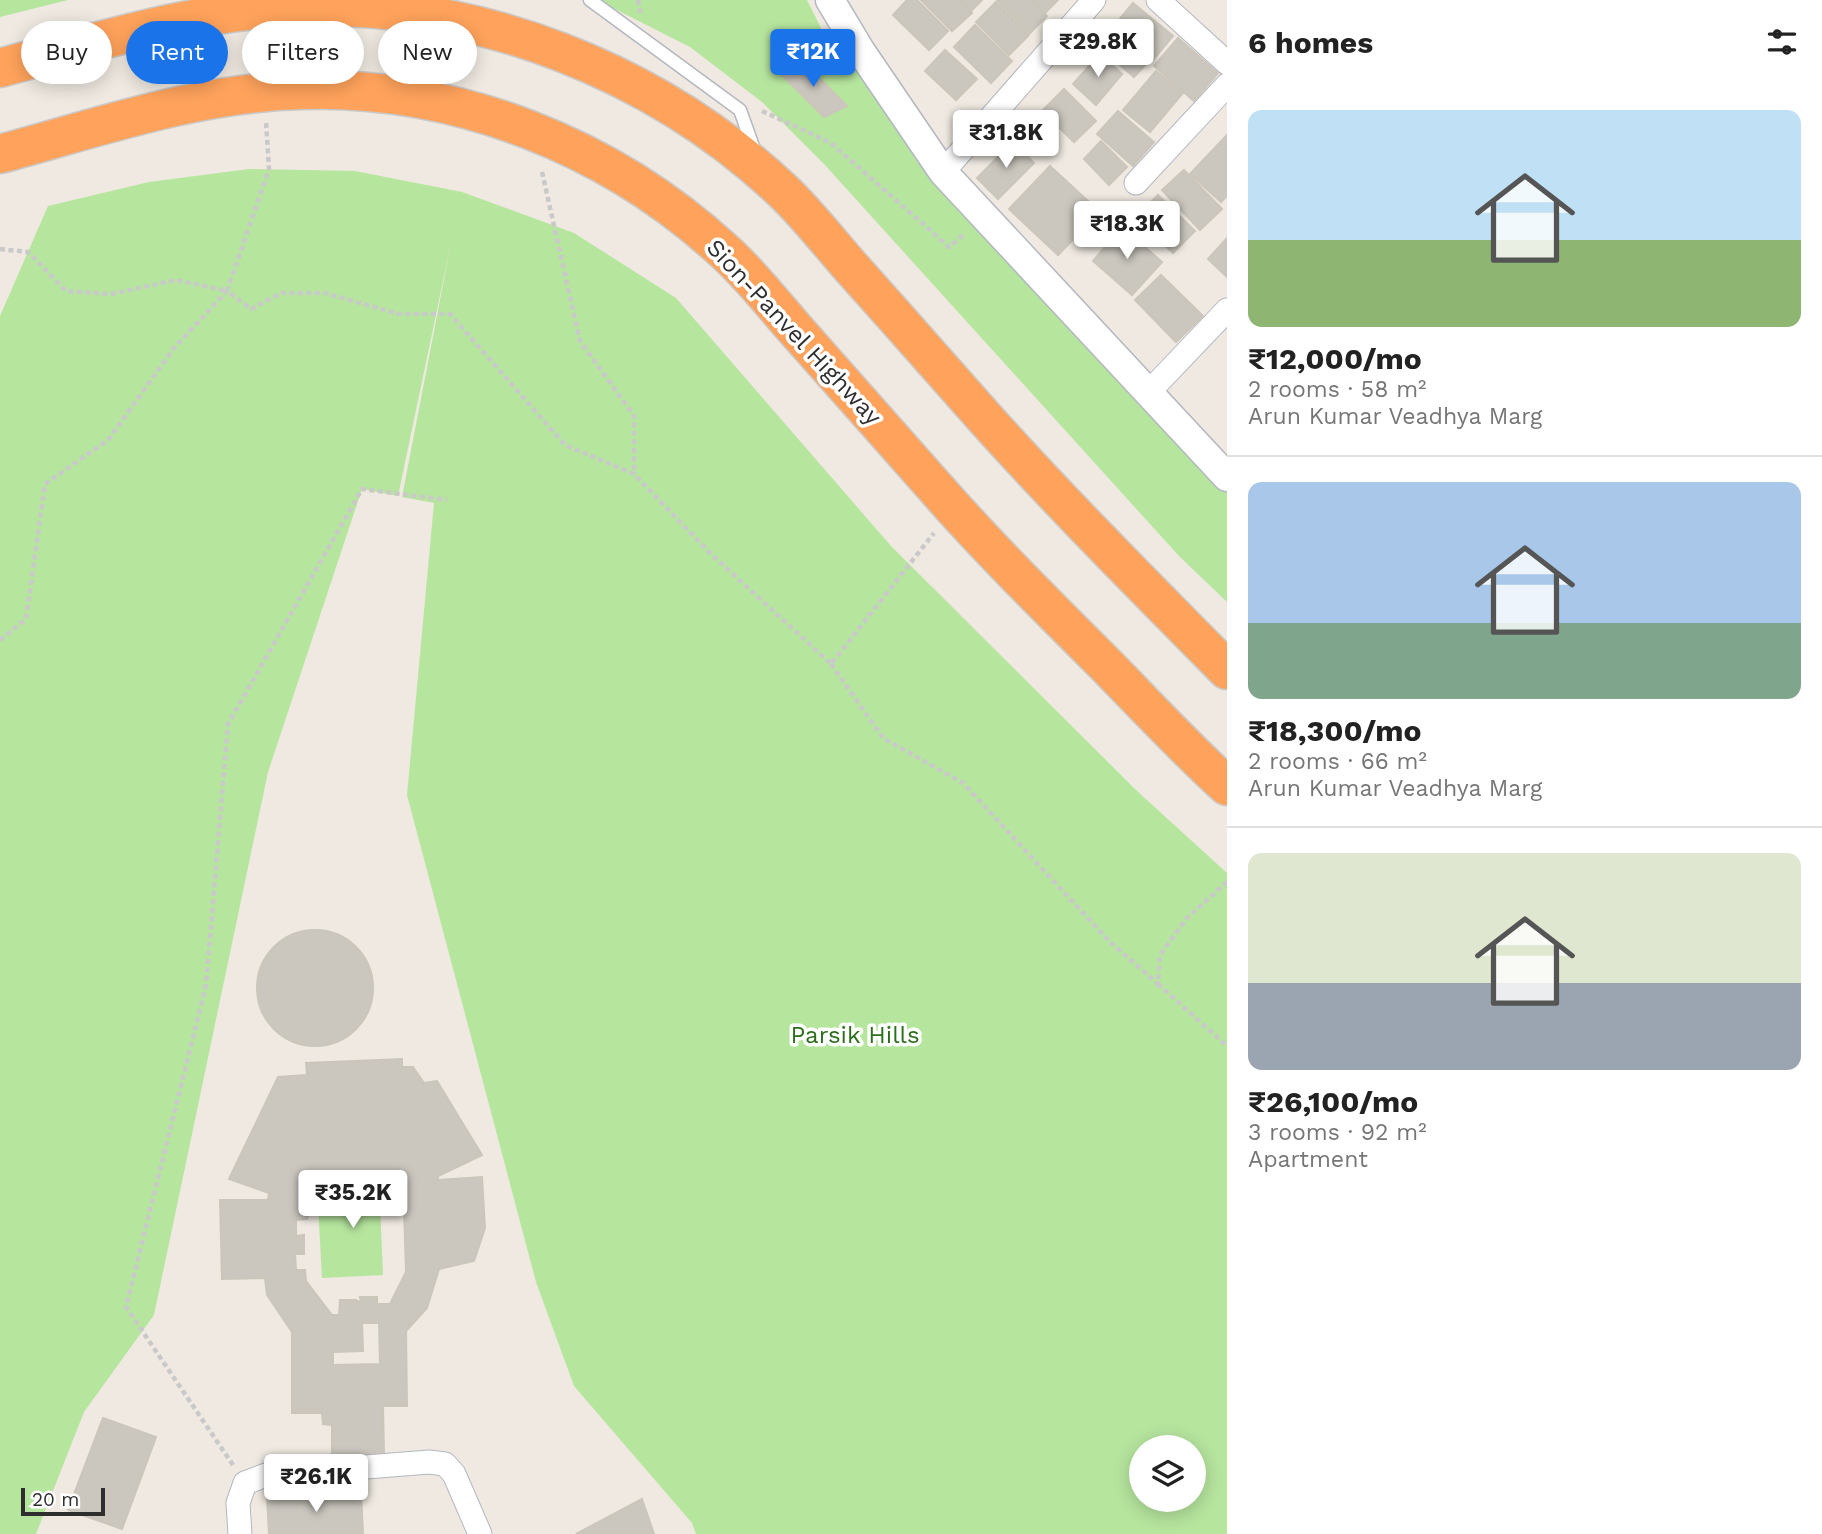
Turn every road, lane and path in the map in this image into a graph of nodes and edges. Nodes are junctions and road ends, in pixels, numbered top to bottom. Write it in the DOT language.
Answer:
graph roads {
  1 [pos="590,0"];
  2 [pos="830,0"];
  3 [pos="1094,0"];
  4 [pos="1158,0"];
  5 [pos="1227,63"];
  6 [pos="0,68"];
  7 [pos="1227,85"];
  8 [pos="264,93"];
  9 [pos="758,109"];
  10 [pos="532,130"];
  11 [pos="0,154"];
  12 [pos="943,172"];
  13 [pos="764,175"];
  14 [pos="1136,183"];
  15 [pos="984,216"];
  16 [pos="0,249"];
  17 [pos="227,291"];
  18 [pos="1227,310"];
  19 [pos="1147,394"];
  20 [pos="634,474"];
  21 [pos="1227,477"];
  22 [pos="447,500"];
  23 [pos="926,544"];
  24 [pos="0,640"];
  25 [pos="831,664"];
  26 [pos="1227,670"];
  27 [pos="1227,786"];
  28 [pos="1227,882"];
  29 [pos="1158,984"];
  30 [pos="1227,1046"];
  31 [pos="245,1483"];
  32 [pos="240,1534"];
  33 [pos="480,1534"];
  1 -- 13 [label="lane"];
  2 -- 12 [label="street"];
  3 -- 12 [label="street"];
  4 -- 5 [label="street"];
  6 -- 13 [label="highway"];
  7 -- 14 [label="street"];
  8 -- 10 [label="highway, Sion-Panvel Highway"];
  8 -- 11 [label="highway, Sion-Panvel Highway"];
  8 -- 17 [label="path"];
  9 -- 15 [label="path"];
  10 -- 20 [label="path"];
  10 -- 27 [label="highway, Sion-Panvel Highway"];
  12 -- 15 [label="street"];
  13 -- 26 [label="highway"];
  15 -- 19 [label="street"];
  16 -- 17 [label="path"];
  17 -- 20 [label="path"];
  17 -- 24 [label="path"];
  18 -- 19 [label="street"];
  19 -- 21 [label="street"];
  20 -- 25 [label="path"];
  22 -- 31 [label="path"];
  23 -- 25 [label="path"];
  25 -- 29 [label="path"];
  28 -- 29 [label="path"];
  29 -- 30 [label="path"];
  31 -- 32 [label="street"];
  31 -- 33 [label="street"];
}
